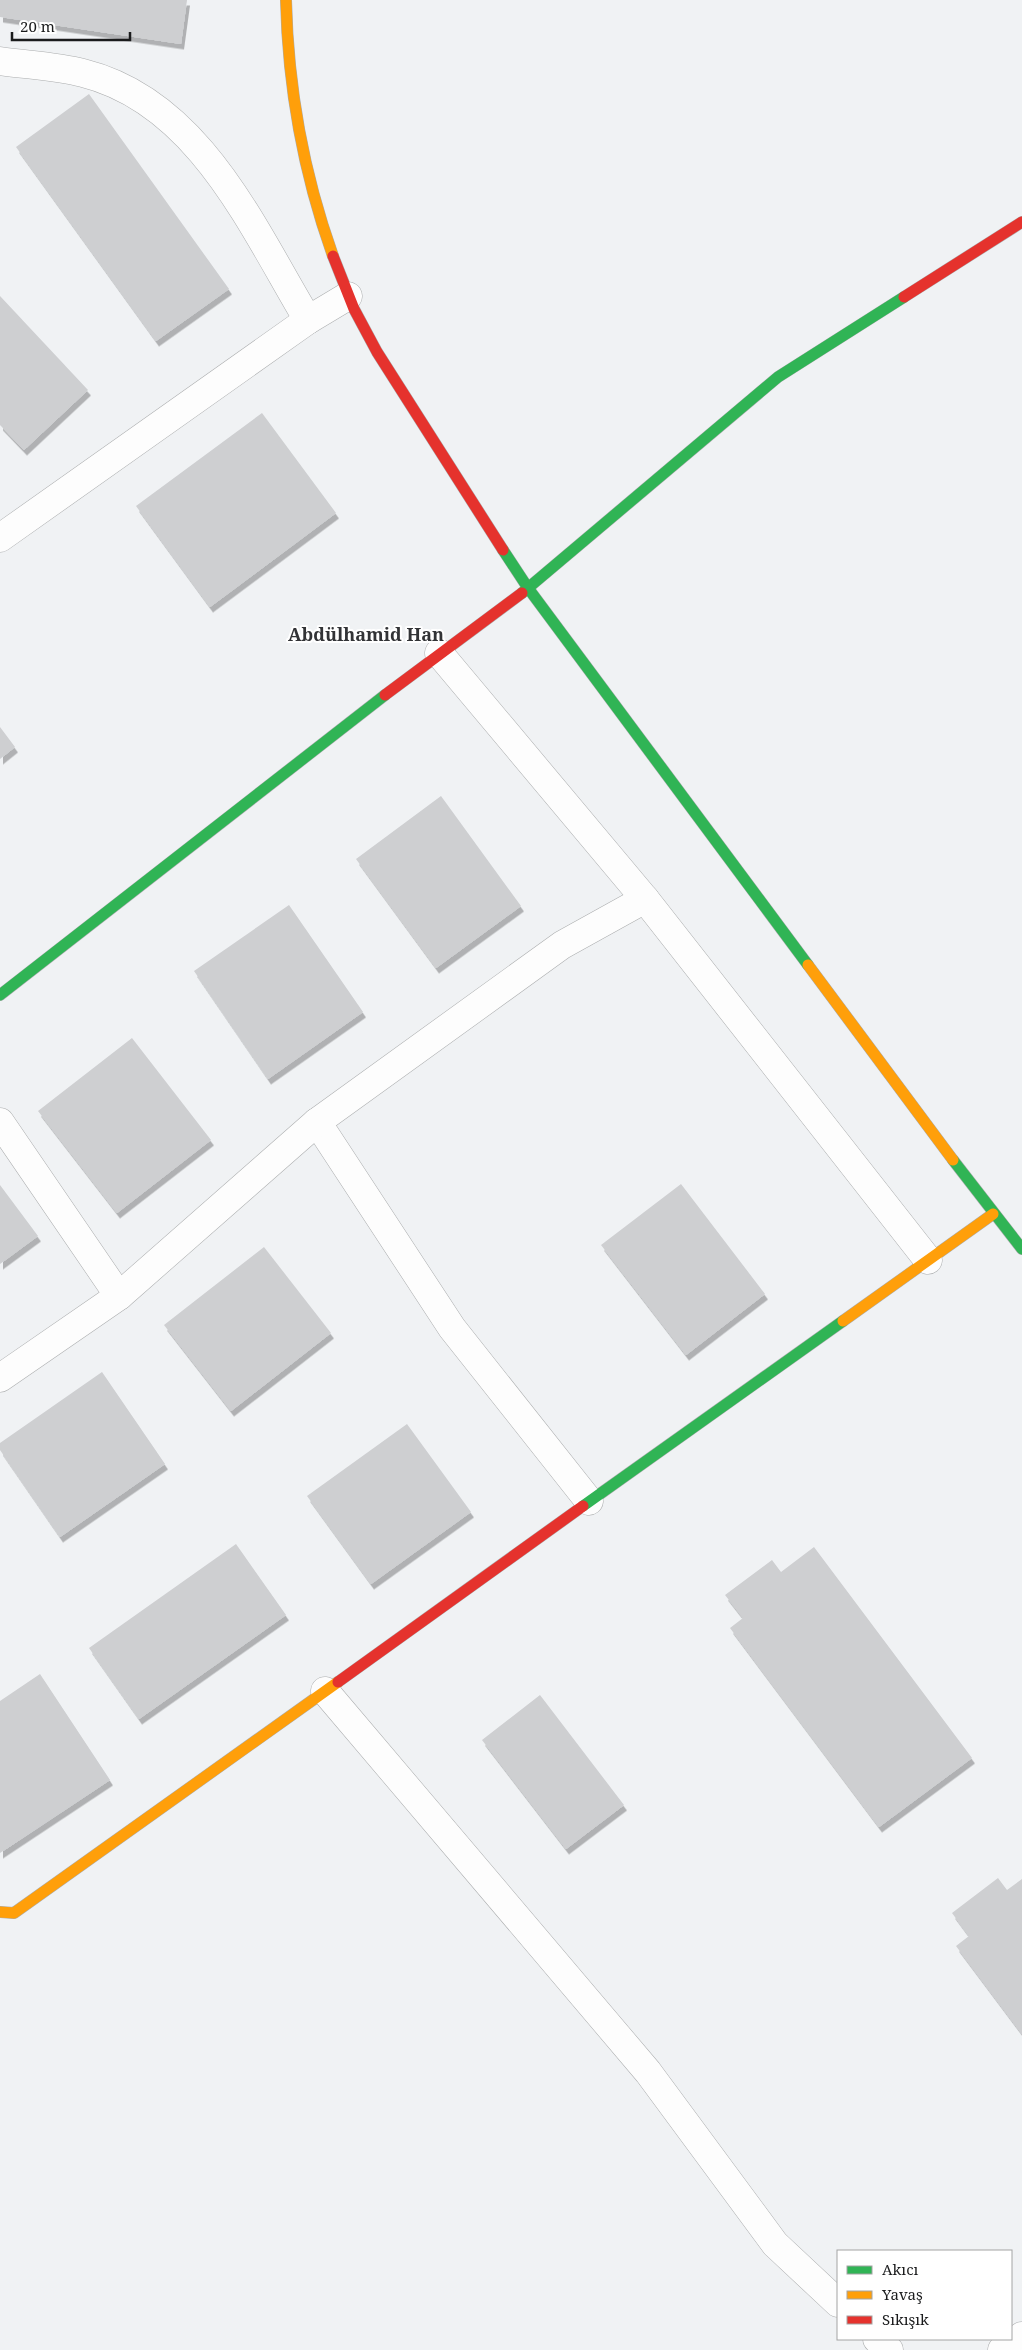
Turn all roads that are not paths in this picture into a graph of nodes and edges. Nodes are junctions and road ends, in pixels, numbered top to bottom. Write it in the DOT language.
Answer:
graph roads {
  1 [pos="286,0"];
  2 [pos="0,62"];
  3 [pos="1022,222"];
  4 [pos="348,296"];
  5 [pos="308,320"];
  6 [pos="0,538"];
  7 [pos="528,588"];
  8 [pos="439,653"];
  9 [pos="645,898"];
  10 [pos="0,995"];
  11 [pos="0,1122"];
  12 [pos="317,1122"];
  13 [pos="993,1214"];
  14 [pos="1022,1249"];
  15 [pos="928,1260"];
  16 [pos="119,1296"];
  17 [pos="0,1378"];
  18 [pos="589,1501"];
  19 [pos="325,1691"];
  20 [pos="0,1912"];
  21 [pos="837,2302"];
  22 [pos="1022,2336"];
  23 [pos="878,2340"];
  24 [pos="889,2350"];
  25 [pos="1002,2350"];
  1 -- 4 [label="street"];
  2 -- 5 [label="street"];
  3 -- 7 [label="street"];
  4 -- 5 [label="street"];
  4 -- 7 [label="street"];
  5 -- 6 [label="street"];
  7 -- 8 [label="street"];
  7 -- 13 [label="street"];
  8 -- 9 [label="street"];
  8 -- 10 [label="street"];
  9 -- 12 [label="street"];
  9 -- 15 [label="street"];
  11 -- 16 [label="street"];
  12 -- 16 [label="street"];
  12 -- 18 [label="street"];
  13 -- 14 [label="street"];
  13 -- 15 [label="street"];
  15 -- 18 [label="street"];
  16 -- 17 [label="street"];
  18 -- 19 [label="street"];
  19 -- 20 [label="street"];
  19 -- 21 [label="street"];
  22 -- 25 [label="street"];
  23 -- 24 [label="street"];
}
